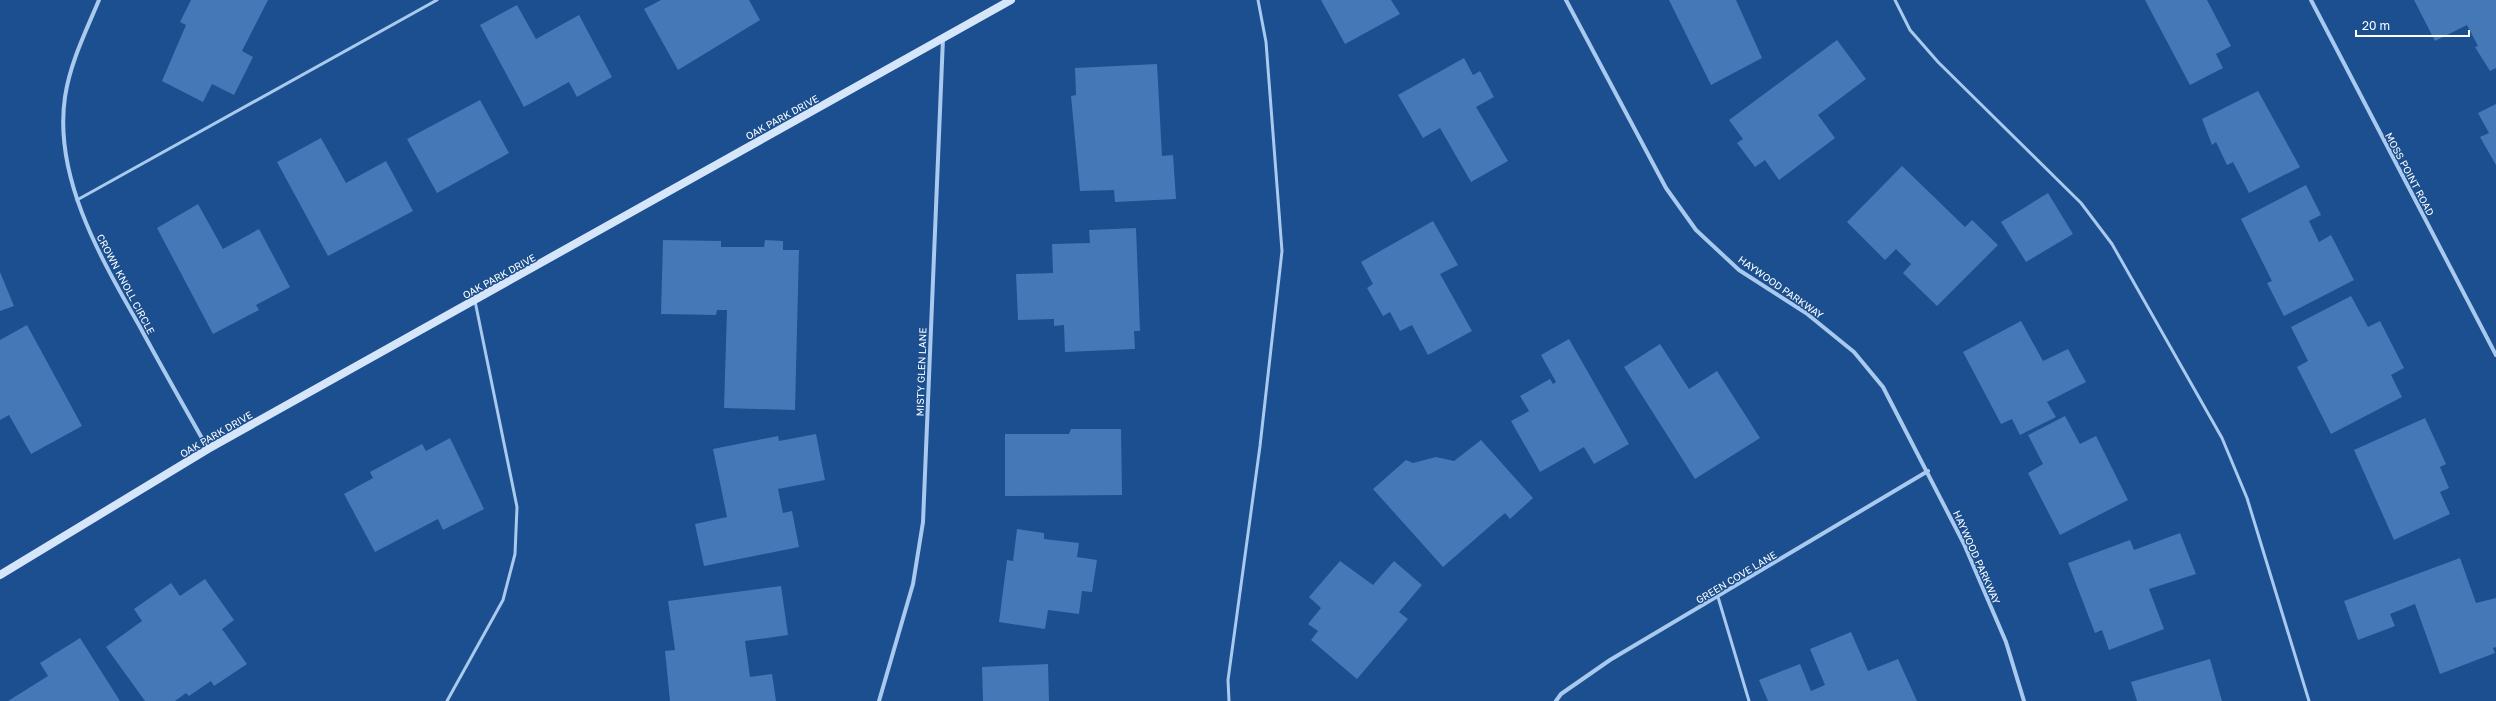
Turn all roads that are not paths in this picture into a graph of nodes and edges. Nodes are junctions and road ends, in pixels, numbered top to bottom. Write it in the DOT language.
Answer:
graph roads {
  1 [pos="99,0"];
  2 [pos="438,0"];
  3 [pos="1011,0"];
  4 [pos="1258,0"];
  5 [pos="1566,0"];
  6 [pos="1895,0"];
  7 [pos="2311,0"];
  8 [pos="943,38"];
  9 [pos="77,200"];
  10 [pos="475,301"];
  11 [pos="2496,355"];
  12 [pos="208,449"];
  13 [pos="1928,471"];
  14 [pos="0,575"];
  15 [pos="1718,597"];
  16 [pos="447,701"];
  17 [pos="879,701"];
  18 [pos="1229,701"];
  19 [pos="1556,701"];
  20 [pos="1749,701"];
  21 [pos="2024,701"];
  22 [pos="2308,701"];
  1 -- 9 [label="street, CROWN KNOLL CIRCLE"];
  2 -- 9 [label="lane"];
  3 -- 8 [label="street, OAK PARK DRIVE"];
  4 -- 18 [label="lane"];
  5 -- 13 [label="street, HAYWOOD PARKWAY"];
  6 -- 22 [label="lane"];
  7 -- 11 [label="street, MOSS POINT ROAD"];
  8 -- 10 [label="street, OAK PARK DRIVE"];
  8 -- 17 [label="street, MISTY GLEN LANE"];
  9 -- 12 [label="street, CROWN KNOLL CIRCLE"];
  10 -- 12 [label="street, OAK PARK DRIVE"];
  10 -- 16 [label="lane"];
  12 -- 14 [label="street, OAK PARK DRIVE"];
  13 -- 15 [label="street, GREEN COVE LANE"];
  13 -- 21 [label="street, HAYWOOD PARKWAY"];
  15 -- 19 [label="street, GREEN COVE LANE"];
  15 -- 20 [label="lane"];
}
